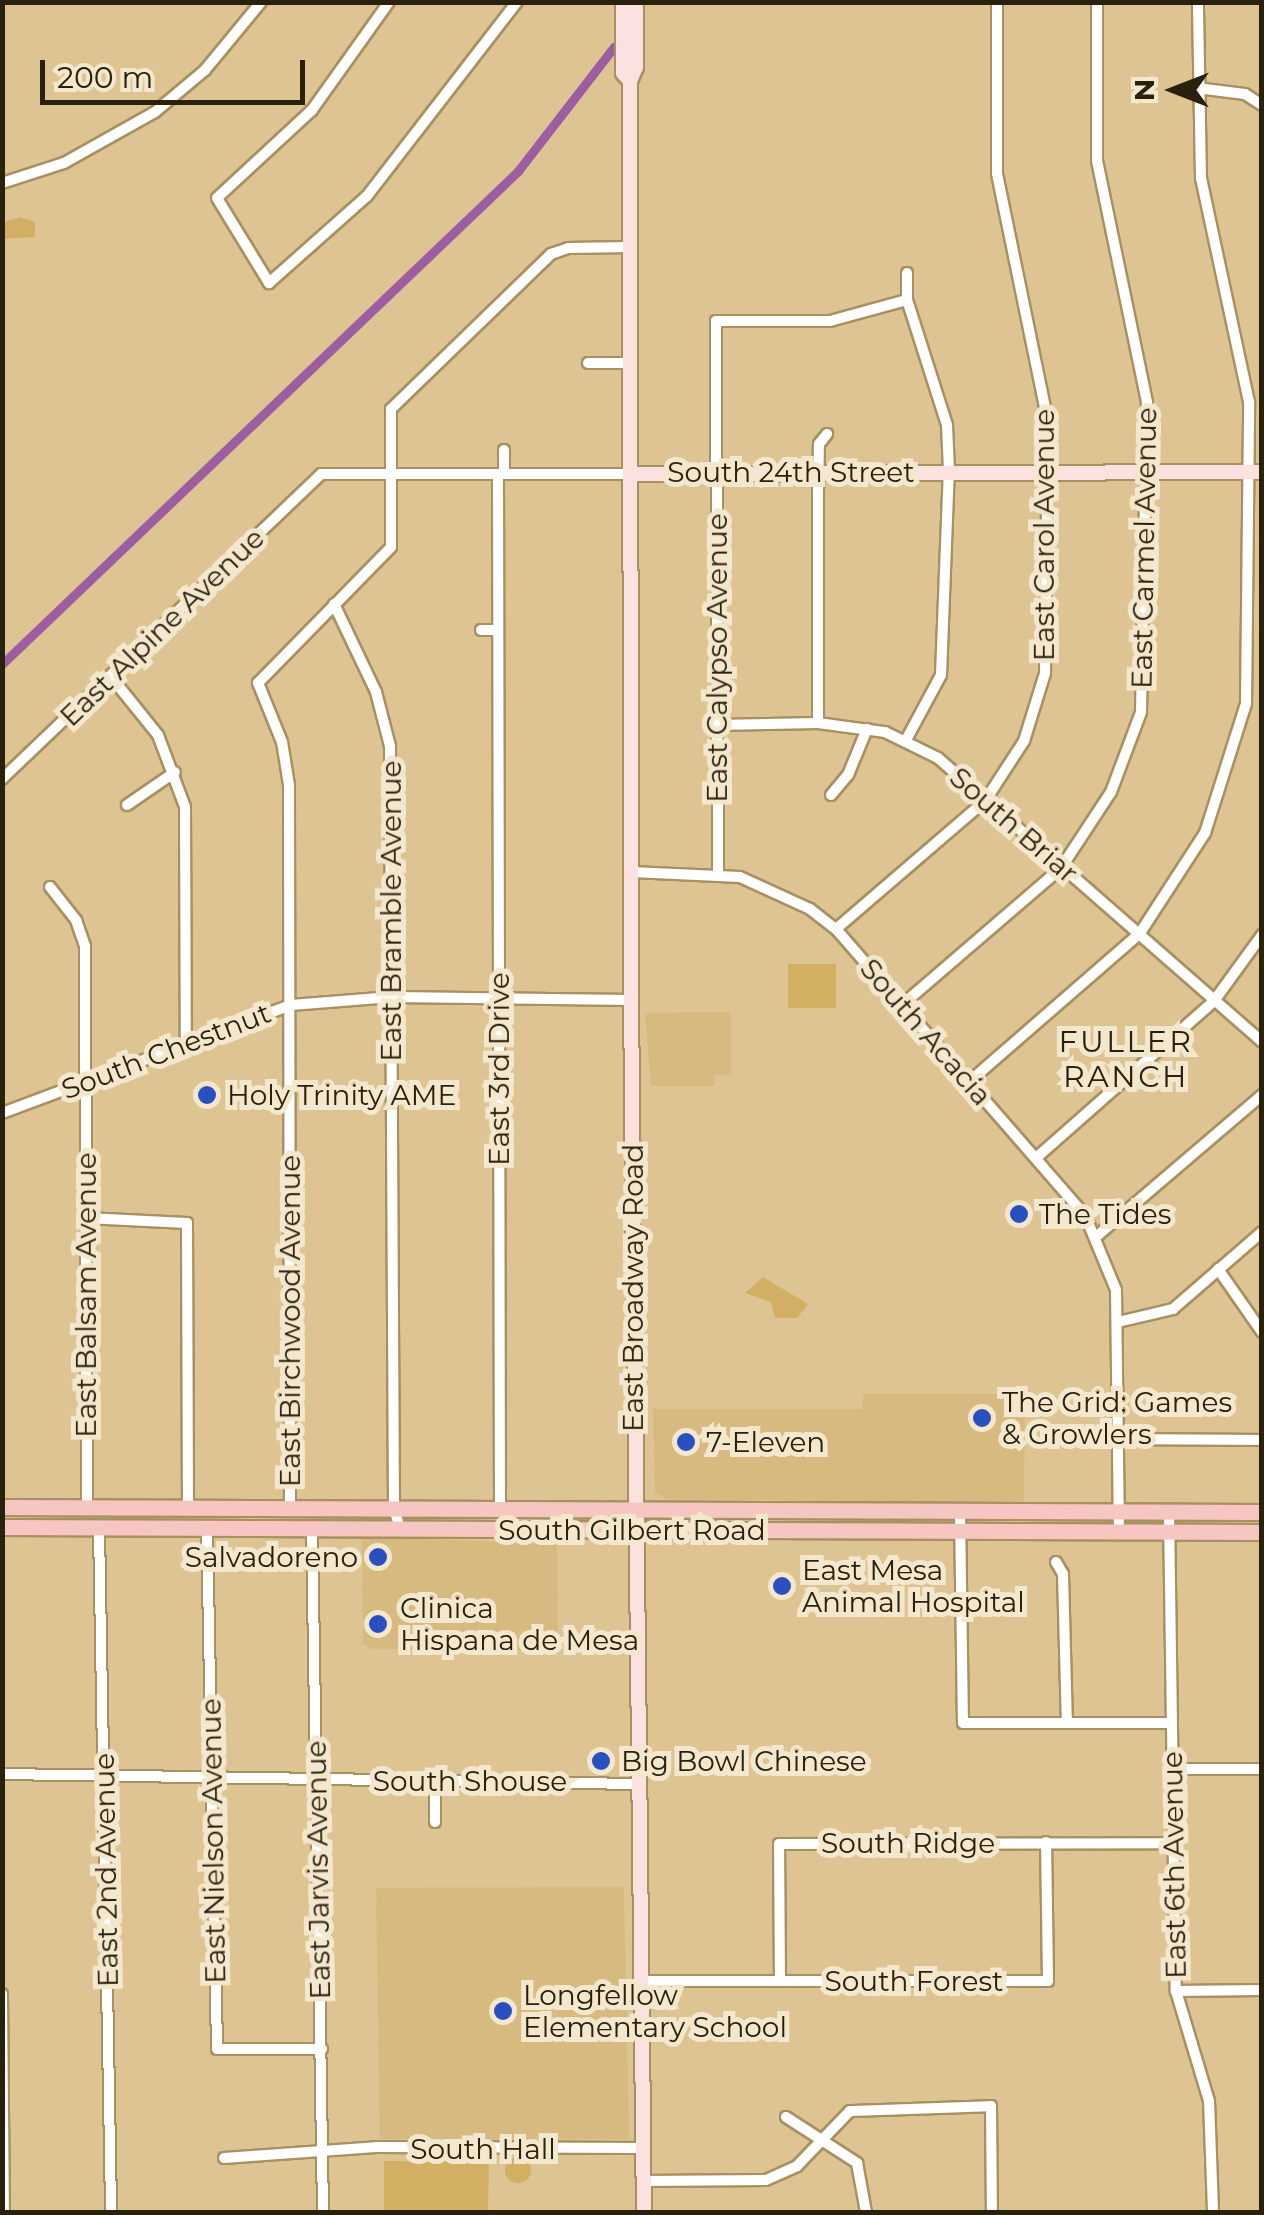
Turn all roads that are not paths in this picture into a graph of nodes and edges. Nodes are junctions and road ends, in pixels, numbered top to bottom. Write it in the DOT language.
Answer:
graph roads {
  1 [pos="261,2"];
  2 [pos="517,2"];
  3 [pos="997,2"];
  4 [pos="1097,2"];
  5 [pos="1198,2"];
  6 [pos="387,3"];
  7 [pos="627,5"];
  8 [pos="630,81"];
  9 [pos="1197,88"];
  10 [pos="1262,105"];
  11 [pos="2,184"];
  12 [pos="630,246"];
  13 [pos="907,273"];
  14 [pos="906,300"];
  15 [pos="588,363"];
  16 [pos="630,363"];
  17 [pos="826,434"];
  18 [pos="504,450"];
  19 [pos="949,471"];
  20 [pos="716,472"];
  21 [pos="1048,472"];
  22 [pos="1149,472"];
  23 [pos="1256,472"];
  24 [pos="818,473"];
  25 [pos="322,474"];
  26 [pos="392,474"];
  27 [pos="501,474"];
  28 [pos="631,474"];
  29 [pos="334,604"];
  30 [pos="482,630"];
  31 [pos="498,630"];
  32 [pos="112,678"];
  33 [pos="818,723"];
  34 [pos="717,725"];
  35 [pos="867,730"];
  36 [pos="906,740"];
  37 [pos="175,772"];
  38 [pos="2,779"];
  39 [pos="831,795"];
  40 [pos="985,801"];
  41 [pos="127,805"];
  42 [pos="1061,868"];
  43 [pos="632,872"];
  44 [pos="718,875"];
  45 [pos="50,888"];
  46 [pos="836,929"];
  47 [pos="1140,933"];
  48 [pos="1262,936"];
  49 [pos="392,997"];
  50 [pos="498,998"];
  51 [pos="632,1000"];
  52 [pos="1214,1001"];
  53 [pos="291,1004"];
  54 [pos="902,1004"];
  55 [pos="1262,1042"];
  56 [pos="186,1043"];
  57 [pos="970,1081"];
  58 [pos="85,1082"];
  59 [pos="1262,1095"];
  60 [pos="2,1113"];
  61 [pos="1036,1158"];
  62 [pos="86,1218"];
  63 [pos="1262,1232"];
  64 [pos="1097,1236"];
  65 [pos="1218,1269"];
  66 [pos="1118,1322"];
  67 [pos="1262,1332"];
  68 [pos="1119,1439"];
  69 [pos="1262,1440"];
  70 [pos="2,1507"];
  71 [pos="87,1507"];
  72 [pos="188,1508"];
  73 [pos="290,1508"];
  74 [pos="394,1508"];
  75 [pos="500,1508"];
  76 [pos="634,1508"];
  77 [pos="856,1510"];
  78 [pos="924,1510"];
  79 [pos="960,1511"];
  80 [pos="1119,1512"];
  81 [pos="1169,1512"];
  82 [pos="1262,1512"];
  83 [pos="2,1527"];
  84 [pos="100,1528"];
  85 [pos="206,1528"];
  86 [pos="312,1528"];
  87 [pos="400,1529"];
  88 [pos="787,1530"];
  89 [pos="882,1530"];
  90 [pos="961,1530"];
  91 [pos="634,1532"];
  92 [pos="1120,1532"];
  93 [pos="1169,1532"];
  94 [pos="1262,1532"];
  95 [pos="1056,1562"];
  96 [pos="1171,1723"];
  97 [pos="1066,1724"];
  98 [pos="1174,1769"];
  99 [pos="1262,1769"];
  100 [pos="2,1774"];
  101 [pos="104,1777"];
  102 [pos="211,1779"];
  103 [pos="317,1780"];
  104 [pos="435,1780"];
  105 [pos="638,1784"];
  106 [pos="435,1822"];
  107 [pos="1046,1842"];
  108 [pos="1174,1843"];
  109 [pos="641,1981"];
  110 [pos="780,1981"];
  111 [pos="1262,1990"];
  112 [pos="1176,1991"];
  113 [pos="2,1994"];
  114 [pos="322,2048"];
  115 [pos="3,2100"];
  116 [pos="786,2117"];
  117 [pos="819,2139"];
  118 [pos="644,2148"];
  119 [pos="323,2150"];
  120 [pos="224,2158"];
  121 [pos="644,2181"];
  122 [pos="4,2212"];
  123 [pos="111,2212"];
  124 [pos="323,2212"];
  125 [pos="644,2212"];
  126 [pos="866,2212"];
  127 [pos="992,2212"];
  128 [pos="1213,2212"];
  1 -- 11 [label="street"];
  2 -- 6 [label="street"];
  3 -- 21 [label="street, East Carol Avenue"];
  4 -- 22 [label="street, East Carmel Avenue"];
  5 -- 9 [label="street"];
  7 -- 8 [label="main road, East Broadway Road"];
  7 -- 8 [label="main road, East Broadway Road"];
  8 -- 12 [label="main road, East Broadway Road"];
  9 -- 10 [label="street"];
  9 -- 23 [label="street"];
  12 -- 16 [label="main road, East Broadway Road"];
  12 -- 26 [label="street"];
  13 -- 14 [label="street"];
  14 -- 19 [label="street"];
  14 -- 20 [label="street, East Calypso Avenue"];
  15 -- 16 [label="street"];
  16 -- 28 [label="main road, East Broadway Road"];
  17 -- 24 [label="street"];
  18 -- 27 [label="street, East 3rd Drive"];
  19 -- 21 [label="main road, South 24th Street"];
  19 -- 24 [label="main road, South 24th Street"];
  19 -- 36 [label="street"];
  20 -- 24 [label="main road, South 24th Street"];
  20 -- 28 [label="main road, South 24th Street"];
  20 -- 34 [label="street, East Calypso Avenue"];
  21 -- 22 [label="main road, South 24th Street"];
  21 -- 40 [label="street, East Carol Avenue"];
  22 -- 23 [label="main road, South 24th Street"];
  22 -- 42 [label="street, East Carmel Avenue"];
  23 -- 47 [label="street"];
  24 -- 33 [label="street"];
  25 -- 26 [label="street, South 24th Street"];
  25 -- 32 [label="street, East Alpine Avenue"];
  26 -- 27 [label="street, South 24th Street"];
  26 -- 29 [label="street, East Birchwood Avenue"];
  27 -- 28 [label="street, South 24th Street"];
  27 -- 31 [label="street, East 3rd Drive"];
  28 -- 43 [label="main road, East Broadway Road"];
  29 -- 49 [label="street, East Bramble Avenue"];
  29 -- 53 [label="street, East Birchwood Avenue"];
  30 -- 31 [label="street"];
  31 -- 50 [label="street, East 3rd Drive"];
  32 -- 37 [label="street"];
  32 -- 38 [label="street, East Alpine Avenue"];
  33 -- 34 [label="street, South Briar"];
  33 -- 35 [label="street, South Briar"];
  34 -- 44 [label="street, East Calypso Avenue"];
  35 -- 36 [label="street, South Briar"];
  35 -- 39 [label="street"];
  36 -- 40 [label="street, South Briar"];
  37 -- 41 [label="street"];
  37 -- 56 [label="street"];
  40 -- 42 [label="street, South Briar"];
  40 -- 46 [label="street, East Carol Avenue"];
  42 -- 47 [label="street, South Briar"];
  42 -- 54 [label="street, East Carmel Avenue"];
  43 -- 44 [label="street, South Acacia"];
  43 -- 51 [label="main road, East Broadway Road"];
  44 -- 46 [label="street, South Acacia"];
  45 -- 58 [label="street, East Balsam Avenue"];
  46 -- 54 [label="street, South Acacia"];
  47 -- 52 [label="street, South Briar"];
  47 -- 57 [label="street"];
  48 -- 52 [label="street"];
  49 -- 50 [label="street, South Chestnut"];
  49 -- 53 [label="street, South Chestnut"];
  49 -- 74 [label="street, East Bramble Avenue"];
  50 -- 51 [label="street, South Chestnut"];
  50 -- 75 [label="street, East 3rd Drive"];
  51 -- 76 [label="main road, East Broadway Road"];
  52 -- 55 [label="street, South Briar"];
  52 -- 61 [label="street"];
  53 -- 56 [label="street, South Chestnut"];
  53 -- 73 [label="street, East Birchwood Avenue"];
  54 -- 57 [label="street, South Acacia"];
  56 -- 58 [label="street, South Chestnut"];
  57 -- 61 [label="street, South Acacia"];
  58 -- 60 [label="street, South Chestnut"];
  58 -- 62 [label="street, East Balsam Avenue"];
  59 -- 64 [label="street"];
  61 -- 64 [label="street, South Acacia"];
  62 -- 71 [label="street, East Balsam Avenue"];
  62 -- 72 [label="street"];
  63 -- 65 [label="street"];
  64 -- 66 [label="street, South Acacia"];
  65 -- 66 [label="street"];
  65 -- 67 [label="street"];
  66 -- 68 [label="street, South Acacia"];
  68 -- 69 [label="street"];
  68 -- 80 [label="street, South Acacia"];
  70 -- 71 [label="main road, South Gilbert Road"];
  71 -- 72 [label="main road, South Gilbert Road"];
  72 -- 73 [label="main road, South Gilbert Road"];
  73 -- 74 [label="main road, South Gilbert Road"];
  74 -- 75 [label="main road, South Gilbert Road"];
  74 -- 87 [label="street, East Bramble Avenue"];
  75 -- 76 [label="main road, South Gilbert Road"];
  76 -- 77 [label="main road, South Gilbert Road"];
  76 -- 91 [label="main road, East Broadway Road"];
  77 -- 78 [label="main road, South Gilbert Road"];
  77 -- 88 [label="main road"];
  78 -- 79 [label="main road, South Gilbert Road"];
  78 -- 89 [label="main road"];
  79 -- 80 [label="main road, South Gilbert Road"];
  79 -- 90 [label="street"];
  80 -- 81 [label="main road, South Gilbert Road"];
  80 -- 92 [label="street, South Acacia"];
  81 -- 82 [label="main road, South Gilbert Road"];
  81 -- 93 [label="street, East 6th Avenue"];
  83 -- 84 [label="main road, South Gilbert Road"];
  84 -- 85 [label="main road, South Gilbert Road"];
  84 -- 101 [label="street, East 2nd Avenue"];
  85 -- 86 [label="main road, South Gilbert Road"];
  85 -- 102 [label="street, East Nielson Avenue"];
  86 -- 87 [label="main road, South Gilbert Road"];
  86 -- 103 [label="street, East Jarvis Avenue"];
  87 -- 91 [label="main road, South Gilbert Road"];
  88 -- 89 [label="main road, South Gilbert Road"];
  88 -- 91 [label="main road, South Gilbert Road"];
  89 -- 90 [label="main road, South Gilbert Road"];
  90 -- 92 [label="main road, South Gilbert Road"];
  90 -- 97 [label="street"];
  91 -- 105 [label="main road, East Broadway Road"];
  92 -- 93 [label="main road, South Gilbert Road"];
  93 -- 94 [label="main road, South Gilbert Road"];
  93 -- 96 [label="street, East 6th Avenue"];
  95 -- 97 [label="street"];
  96 -- 97 [label="street"];
  96 -- 98 [label="street, East 6th Avenue"];
  98 -- 99 [label="street"];
  98 -- 108 [label="street, East 6th Avenue"];
  100 -- 101 [label="street, South Shouse"];
  101 -- 102 [label="street, South Shouse"];
  101 -- 123 [label="street, East 2nd Avenue"];
  102 -- 103 [label="street, South Shouse"];
  102 -- 114 [label="street, East Nielson Avenue"];
  103 -- 104 [label="street, South Shouse"];
  103 -- 114 [label="street, East Jarvis Avenue"];
  104 -- 105 [label="street, South Shouse"];
  104 -- 106 [label="street"];
  105 -- 109 [label="main road, East Broadway Road"];
  107 -- 108 [label="street, South Ridge"];
  107 -- 110 [label="street, South Ridge"];
  107 -- 110 [label="street, South Forest"];
  108 -- 112 [label="street, East 6th Avenue"];
  109 -- 110 [label="street, South Forest"];
  109 -- 118 [label="main road, East Broadway Road"];
  111 -- 112 [label="street"];
  112 -- 128 [label="street, East 6th Avenue"];
  113 -- 115 [label="street"];
  114 -- 119 [label="street, East Jarvis Avenue"];
  115 -- 122 [label="street"];
  116 -- 117 [label="street"];
  117 -- 121 [label="street"];
  117 -- 126 [label="street"];
  117 -- 127 [label="street"];
  118 -- 119 [label="street, South Hall"];
  118 -- 121 [label="main road, East Broadway Road"];
  119 -- 120 [label="street, South Hall"];
  119 -- 124 [label="street, East Jarvis Avenue"];
  121 -- 125 [label="main road, East Broadway Road"];
}
